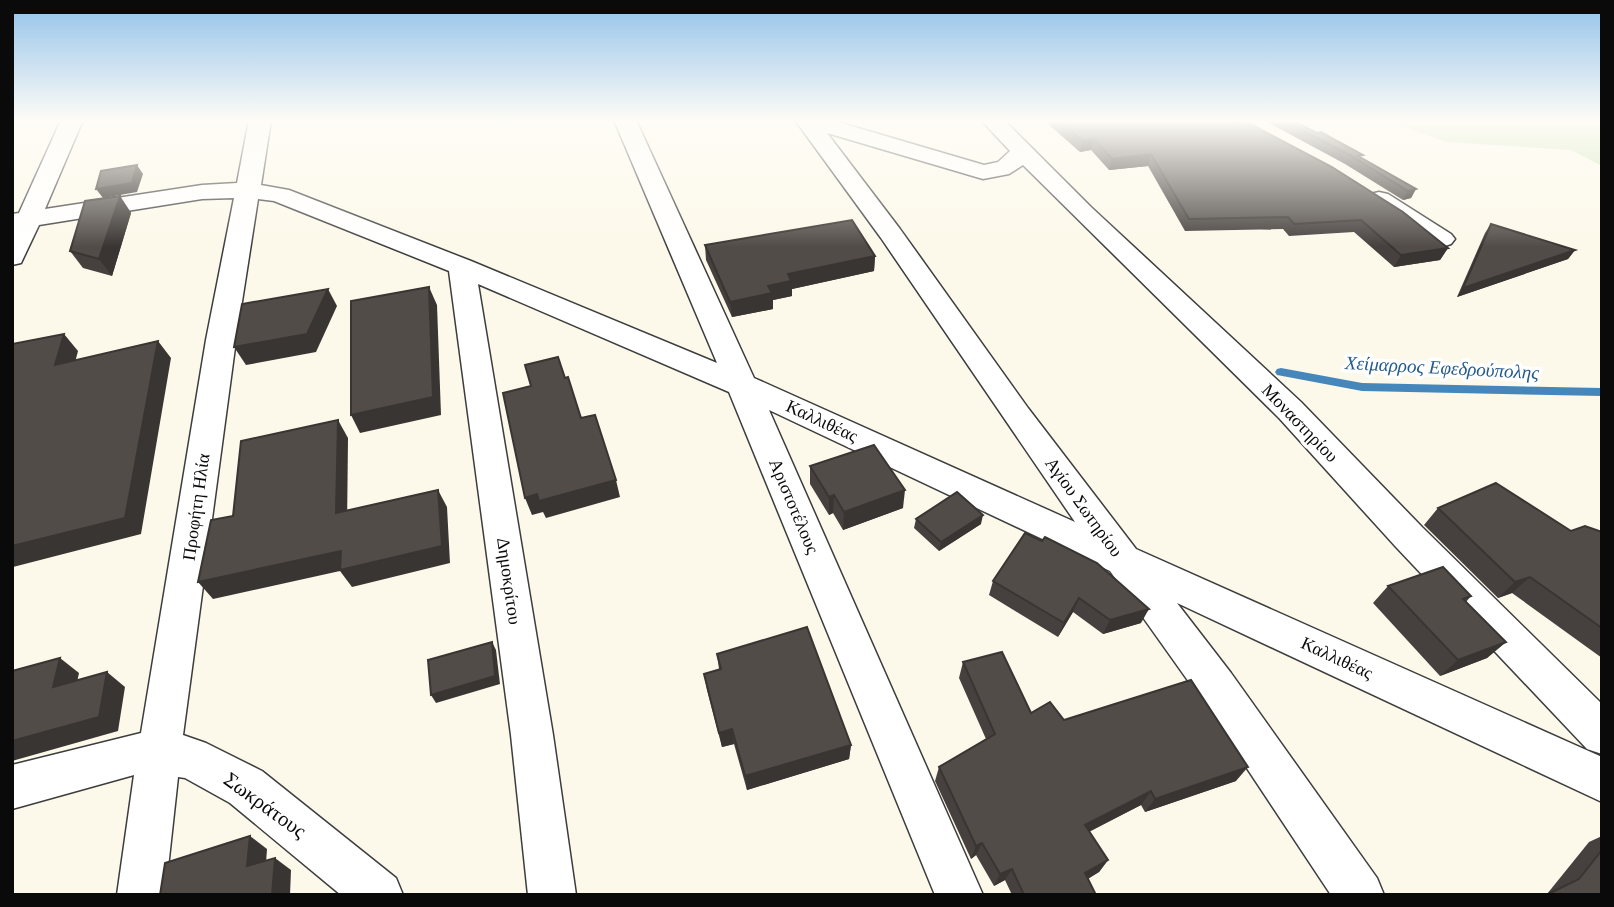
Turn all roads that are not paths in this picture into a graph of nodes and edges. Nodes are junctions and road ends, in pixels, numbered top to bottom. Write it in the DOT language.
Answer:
graph roads {
  1 [pos="50,162"];
  2 [pos="253,162"];
  3 [pos="644,162"];
  4 [pos="837,162"];
  5 [pos="950,162"];
  6 [pos="1014,162"];
  7 [pos="1034,162"];
  8 [pos="1357,184"];
  9 [pos="249,190"];
  10 [pos="21,220"];
  11 [pos="1441,239"];
  12 [pos="12,257"];
  13 [pos="463,267"];
  14 [pos="742,385"];
  15 [pos="1121,558"];
  16 [pos="1602,734"];
  17 [pos="159,753"];
  18 [pos="1602,780"];
  19 [pos="12,787"];
  20 [pos="141,895"];
  21 [pos="379,895"];
  22 [pos="552,895"];
  23 [pos="959,895"];
  24 [pos="1360,895"];
  1 -- 10 [label="street"];
  2 -- 9 [label="street, Προφήτη Ηλία"];
  3 -- 14 [label="street, Αριστοτέλους"];
  4 -- 15 [label="street, Αγίου Σωτηρίου"];
  5 -- 6 [label="street"];
  7 -- 16 [label="street, Μοναστηρίου"];
  8 -- 11 [label="street"];
  9 -- 10 [label="street, Καλλιθέας"];
  9 -- 13 [label="street, Καλλιθέας"];
  9 -- 17 [label="street, Προφήτη Ηλία"];
  10 -- 12 [label="street"];
  13 -- 14 [label="street, Καλλιθέας"];
  13 -- 22 [label="street, Δημοκρίτου"];
  14 -- 15 [label="street, Καλλιθέας"];
  14 -- 23 [label="street, Αριστοτέλους"];
  15 -- 18 [label="street, Καλλιθέας"];
  15 -- 24 [label="street, Αγίου Σωτηρίου"];
  17 -- 19 [label="street, Σωκράτους"];
  17 -- 20 [label="street, Προφήτη Ηλία"];
  17 -- 21 [label="street, Σωκράτους"];
}
